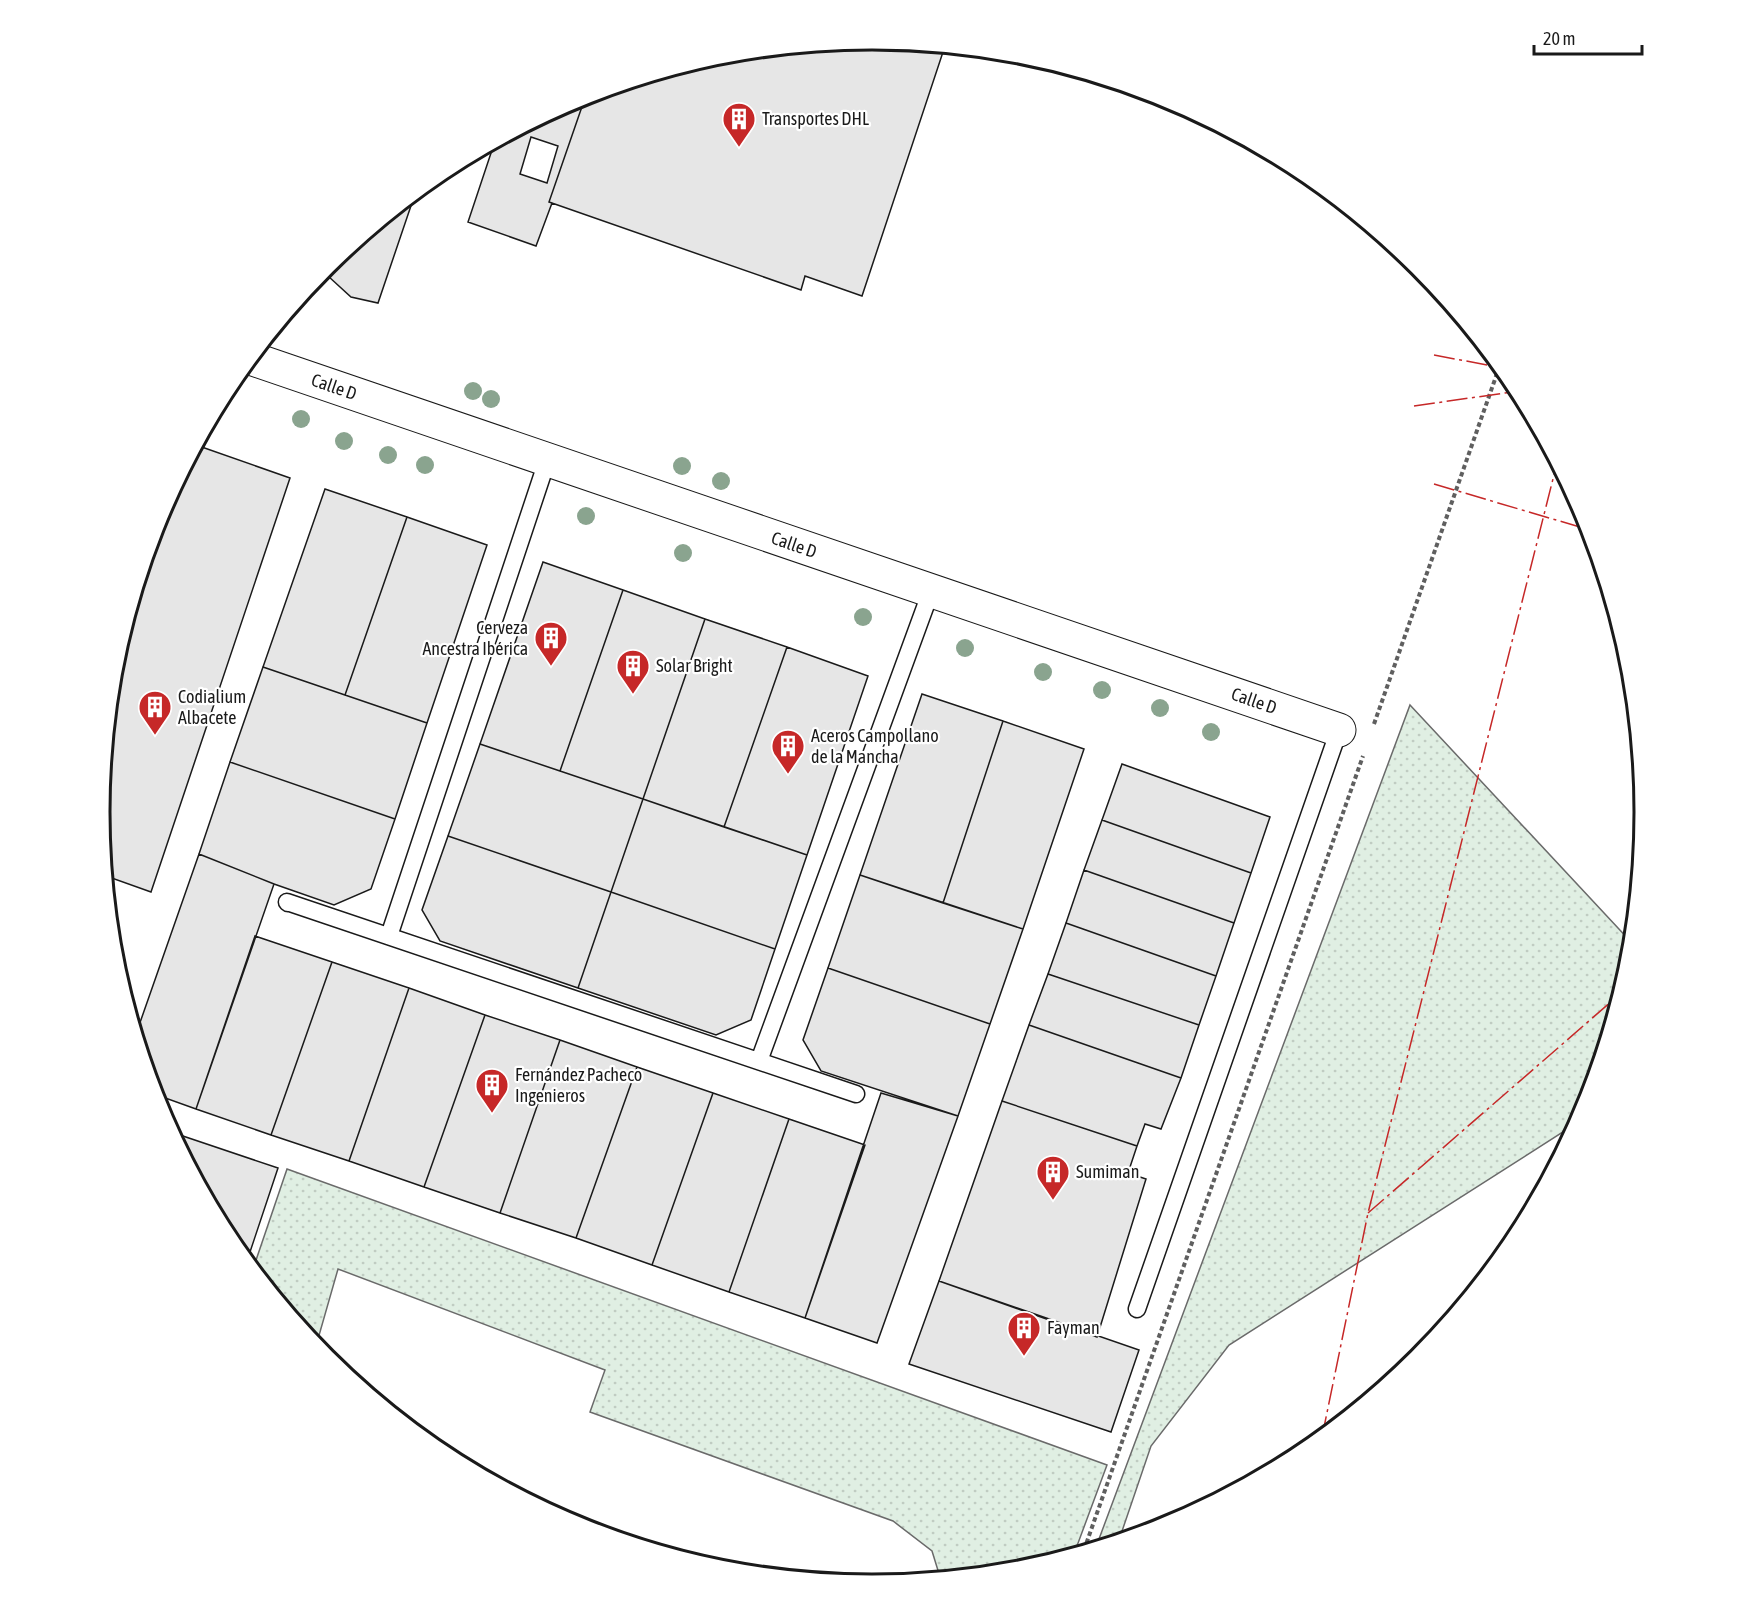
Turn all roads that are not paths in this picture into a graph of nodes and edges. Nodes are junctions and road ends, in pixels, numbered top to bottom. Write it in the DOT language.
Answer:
graph roads {
  1 [pos="258,361"];
  2 [pos="547,461"];
  3 [pos="931,591"];
  4 [pos="1339,730"];
  5 [pos="288,903"];
  6 [pos="389,936"];
  7 [pos="759,1061"];
  8 [pos="856,1094"];
  9 [pos="1137,1308"];
  1 -- 2 [label="street, Calle D"];
  2 -- 3 [label="street, Calle D"];
  2 -- 6 [label="lane"];
  3 -- 4 [label="street, Calle D"];
  3 -- 7 [label="lane"];
  4 -- 9 [label="lane"];
  5 -- 6 [label="lane"];
  6 -- 7 [label="lane"];
  7 -- 8 [label="lane"];
}
